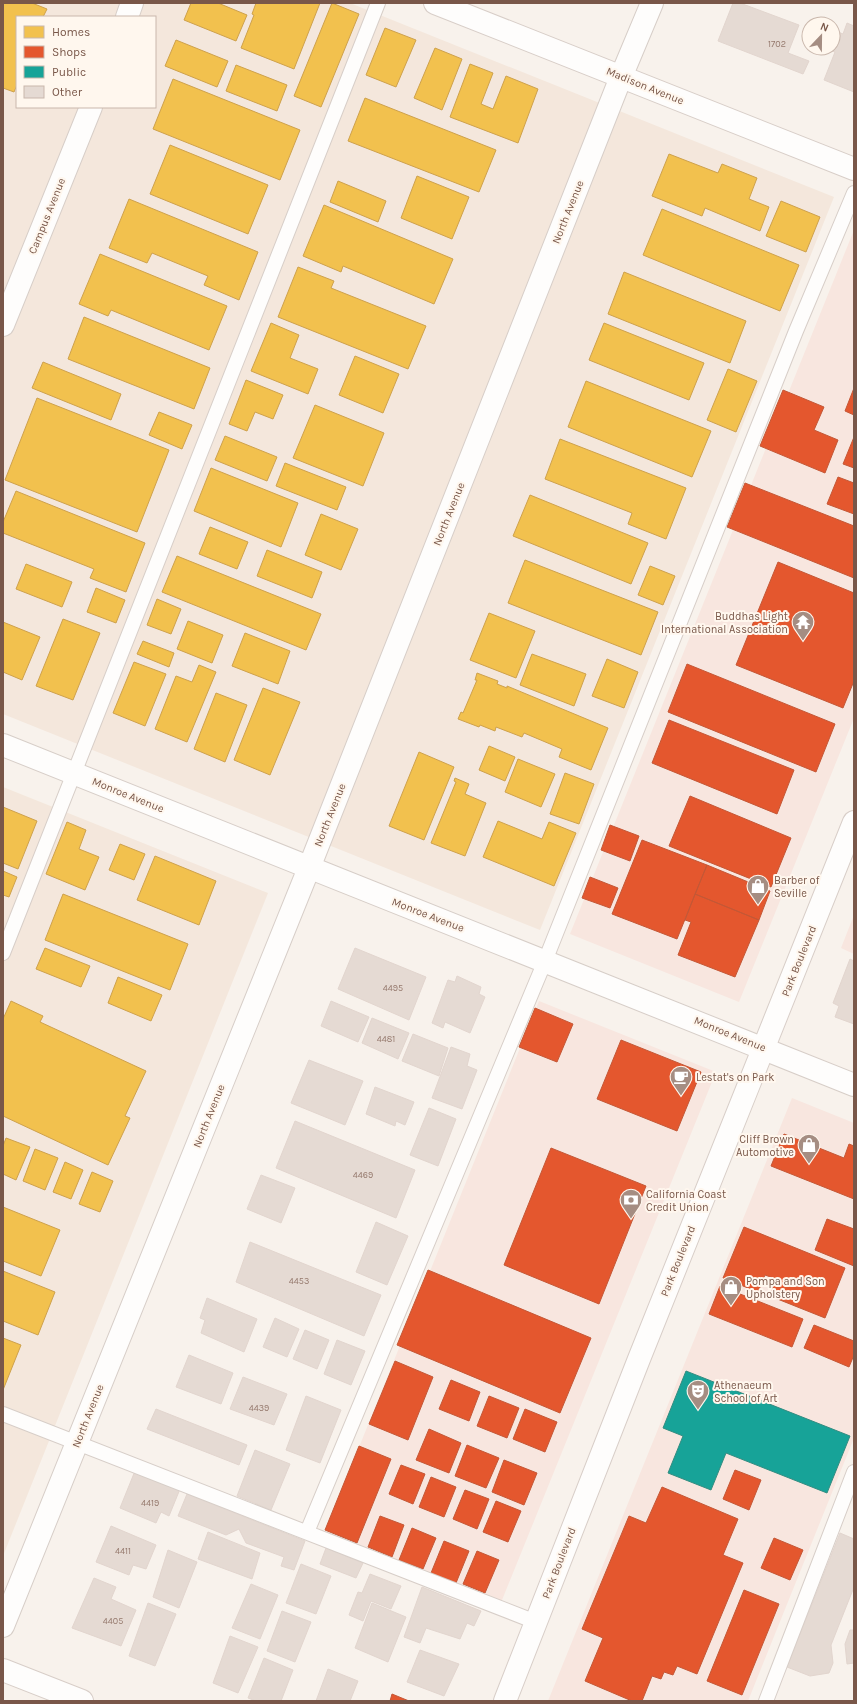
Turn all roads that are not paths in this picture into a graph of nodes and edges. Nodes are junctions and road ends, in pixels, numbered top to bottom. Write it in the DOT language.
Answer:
graph roads {
  1 [pos="132,3"];
  2 [pos="378,3"];
  3 [pos="435,3"];
  4 [pos="652,3"];
  5 [pos="127,16"];
  6 [pos="621,77"];
  7 [pos="90,108"];
  8 [pos="854,169"];
  9 [pos="854,193"];
  10 [pos="3,325"];
  11 [pos="3,745"];
  12 [pos="75,773"];
  13 [pos="854,822"];
  14 [pos="309,868"];
  15 [pos="3,953"];
  16 [pos="545,960"];
  17 [pos="764,1048"];
  18 [pos="854,1084"];
  19 [pos="3,1414"];
  20 [pos="77,1442"];
  21 [pos="854,1472"];
  22 [pos="307,1532"];
  23 [pos="536,1622"];
  24 [pos="3,1626"];
  25 [pos="3,1670"];
  26 [pos="82,1701"];
  27 [pos="505,1701"];
  28 [pos="766,1701"];
  1 -- 5 [label="street"];
  2 -- 12 [label="lane"];
  3 -- 6 [label="street, Madison Avenue"];
  4 -- 6 [label="street, North Avenue"];
  6 -- 8 [label="street, Madison Avenue"];
  6 -- 14 [label="street, North Avenue"];
  7 -- 10 [label="street, Campus Avenue"];
  9 -- 16 [label="lane"];
  11 -- 12 [label="street, Monroe Avenue"];
  12 -- 14 [label="street, Monroe Avenue"];
  12 -- 15 [label="lane"];
  13 -- 17 [label="street, Park Boulevard"];
  14 -- 16 [label="street, Monroe Avenue"];
  14 -- 20 [label="street, North Avenue"];
  16 -- 17 [label="street, Monroe Avenue"];
  16 -- 22 [label="lane"];
  17 -- 18 [label="street, Monroe Avenue"];
  17 -- 23 [label="street, Park Boulevard"];
  19 -- 20 [label="lane"];
  20 -- 22 [label="lane"];
  20 -- 24 [label="street, North Avenue"];
  21 -- 28 [label="lane"];
  22 -- 23 [label="lane"];
  23 -- 27 [label="street, Park Boulevard"];
  25 -- 26 [label="street"];
}
